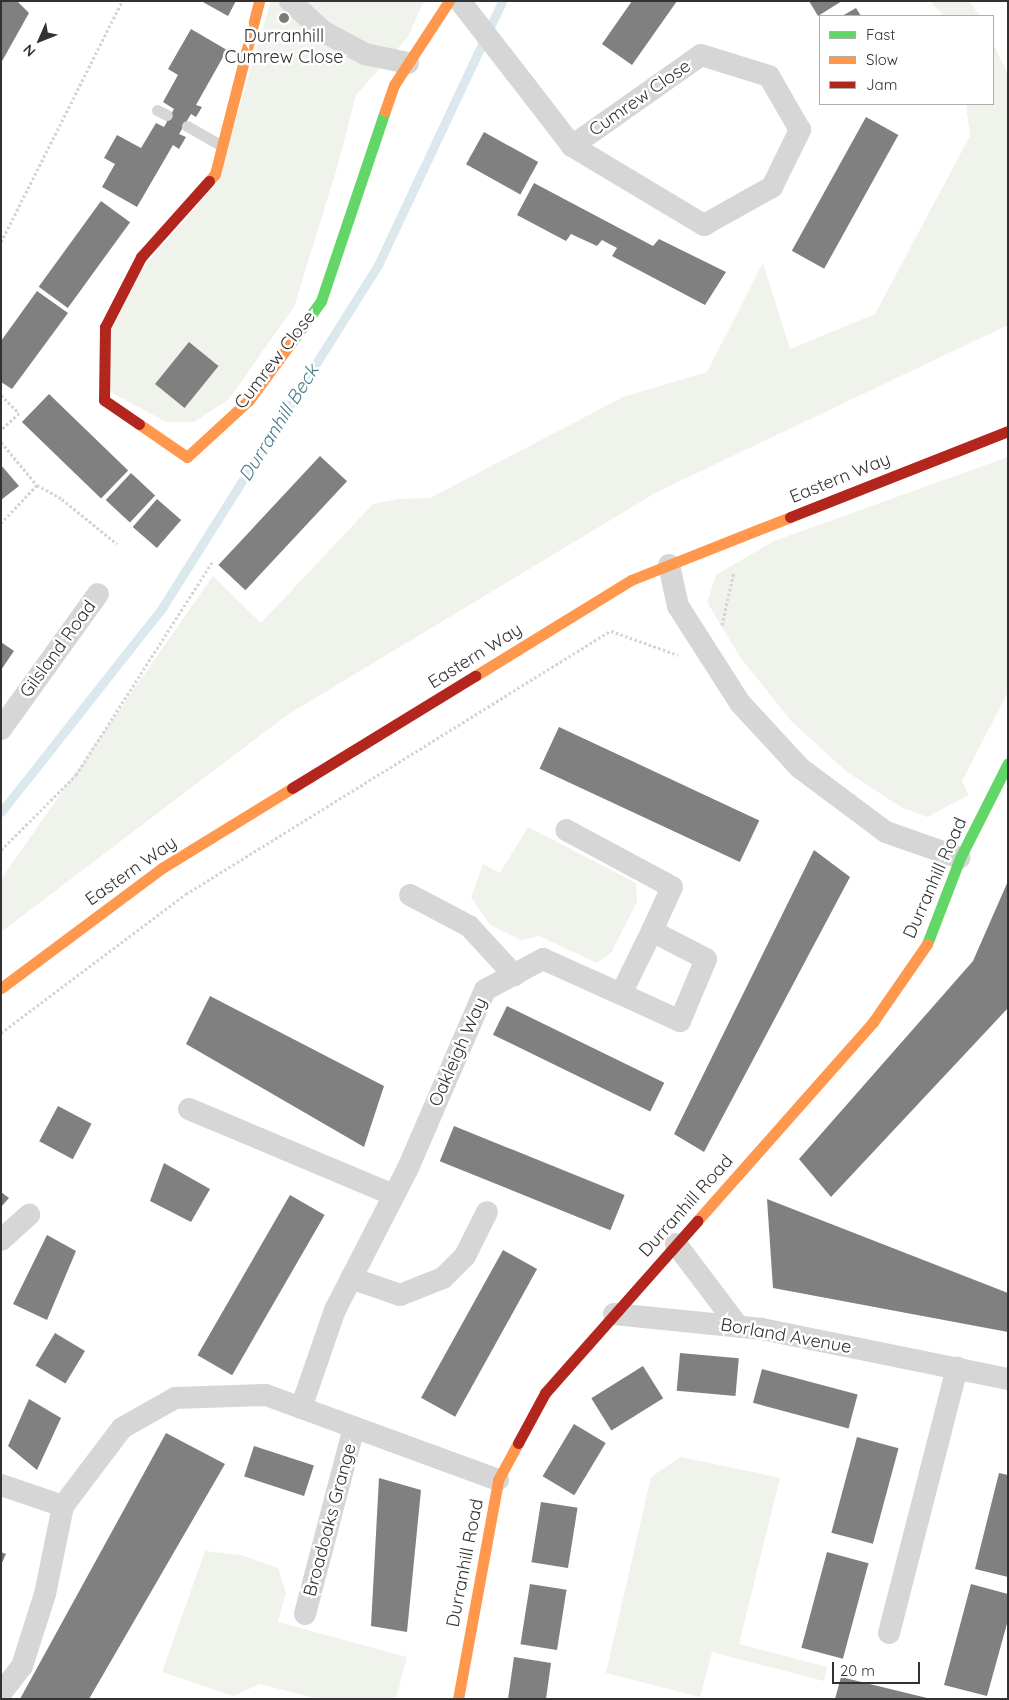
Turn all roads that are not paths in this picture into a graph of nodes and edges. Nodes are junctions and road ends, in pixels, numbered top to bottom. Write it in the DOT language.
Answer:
graph roads {
  1 [pos="259,1"];
  2 [pos="290,1"];
  3 [pos="449,1"];
  4 [pos="460,1"];
  5 [pos="408,63"];
  6 [pos="187,126"];
  7 [pos="222,146"];
  8 [pos="572,146"];
  9 [pos="1008,431"];
  10 [pos="669,565"];
  11 [pos="98,594"];
  12 [pos="1,729"];
  13 [pos="1008,763"];
  14 [pos="566,830"];
  15 [pos="960,858"];
  16 [pos="410,896"];
  17 [pos="652,931"];
  18 [pos="514,975"];
  19 [pos="1,988"];
  20 [pos="621,994"];
  21 [pos="189,1109"];
  22 [pos="394,1195"];
  23 [pos="487,1212"];
  24 [pos="30,1215"];
  25 [pos="1,1240"];
  26 [pos="676,1244"];
  27 [pos="351,1278"];
  28 [pos="614,1314"];
  29 [pos="738,1326"];
  30 [pos="957,1368"];
  31 [pos="1008,1379"];
  32 [pos="301,1408"];
  33 [pos="354,1427"];
  34 [pos="498,1480"];
  35 [pos="1,1485"];
  36 [pos="63,1506"];
  37 [pos="305,1614"];
  38 [pos="889,1633"];
  39 [pos="1,1693"];
  40 [pos="458,1699"];
  1 -- 7 [label="street, Cumrew Close"];
  2 -- 5 [label="street"];
  3 -- 5 [label="street, Cumrew Close"];
  4 -- 8 [label="street, Cumrew Close"];
  5 -- 7 [label="street, Cumrew Close"];
  6 -- 7 [label="lane"];
  8 -- 8 [label="street, Cumrew Close"];
  9 -- 10 [label="street, Eastern Way"];
  10 -- 15 [label="street"];
  10 -- 19 [label="street, Eastern Way"];
  11 -- 12 [label="street, Gilsland Road"];
  13 -- 15 [label="street, Durranhill Road"];
  14 -- 17 [label="street"];
  15 -- 26 [label="street, Durranhill Road"];
  16 -- 18 [label="street"];
  17 -- 20 [label="street"];
  17 -- 20 [label="street"];
  18 -- 20 [label="street, Oakleigh Way"];
  18 -- 22 [label="street, Oakleigh Way"];
  21 -- 22 [label="street"];
  22 -- 27 [label="street, Oakleigh Way"];
  23 -- 27 [label="street"];
  24 -- 25 [label="street"];
  26 -- 28 [label="street, Durranhill Road"];
  26 -- 29 [label="street"];
  27 -- 32 [label="street, Oakleigh Way"];
  28 -- 29 [label="street, Borland Avenue"];
  28 -- 34 [label="street, Durranhill Road"];
  29 -- 30 [label="street, Borland Avenue"];
  30 -- 31 [label="street, Borland Avenue"];
  30 -- 38 [label="street"];
  32 -- 33 [label="street, Broadoaks Grange"];
  32 -- 36 [label="street, Broadoaks Grange"];
  33 -- 34 [label="street, Broadoaks Grange"];
  33 -- 37 [label="street, Broadoaks Grange"];
  34 -- 40 [label="street, Durranhill Road"];
  35 -- 36 [label="street"];
  36 -- 39 [label="street, Broadoaks Grange"];
}
